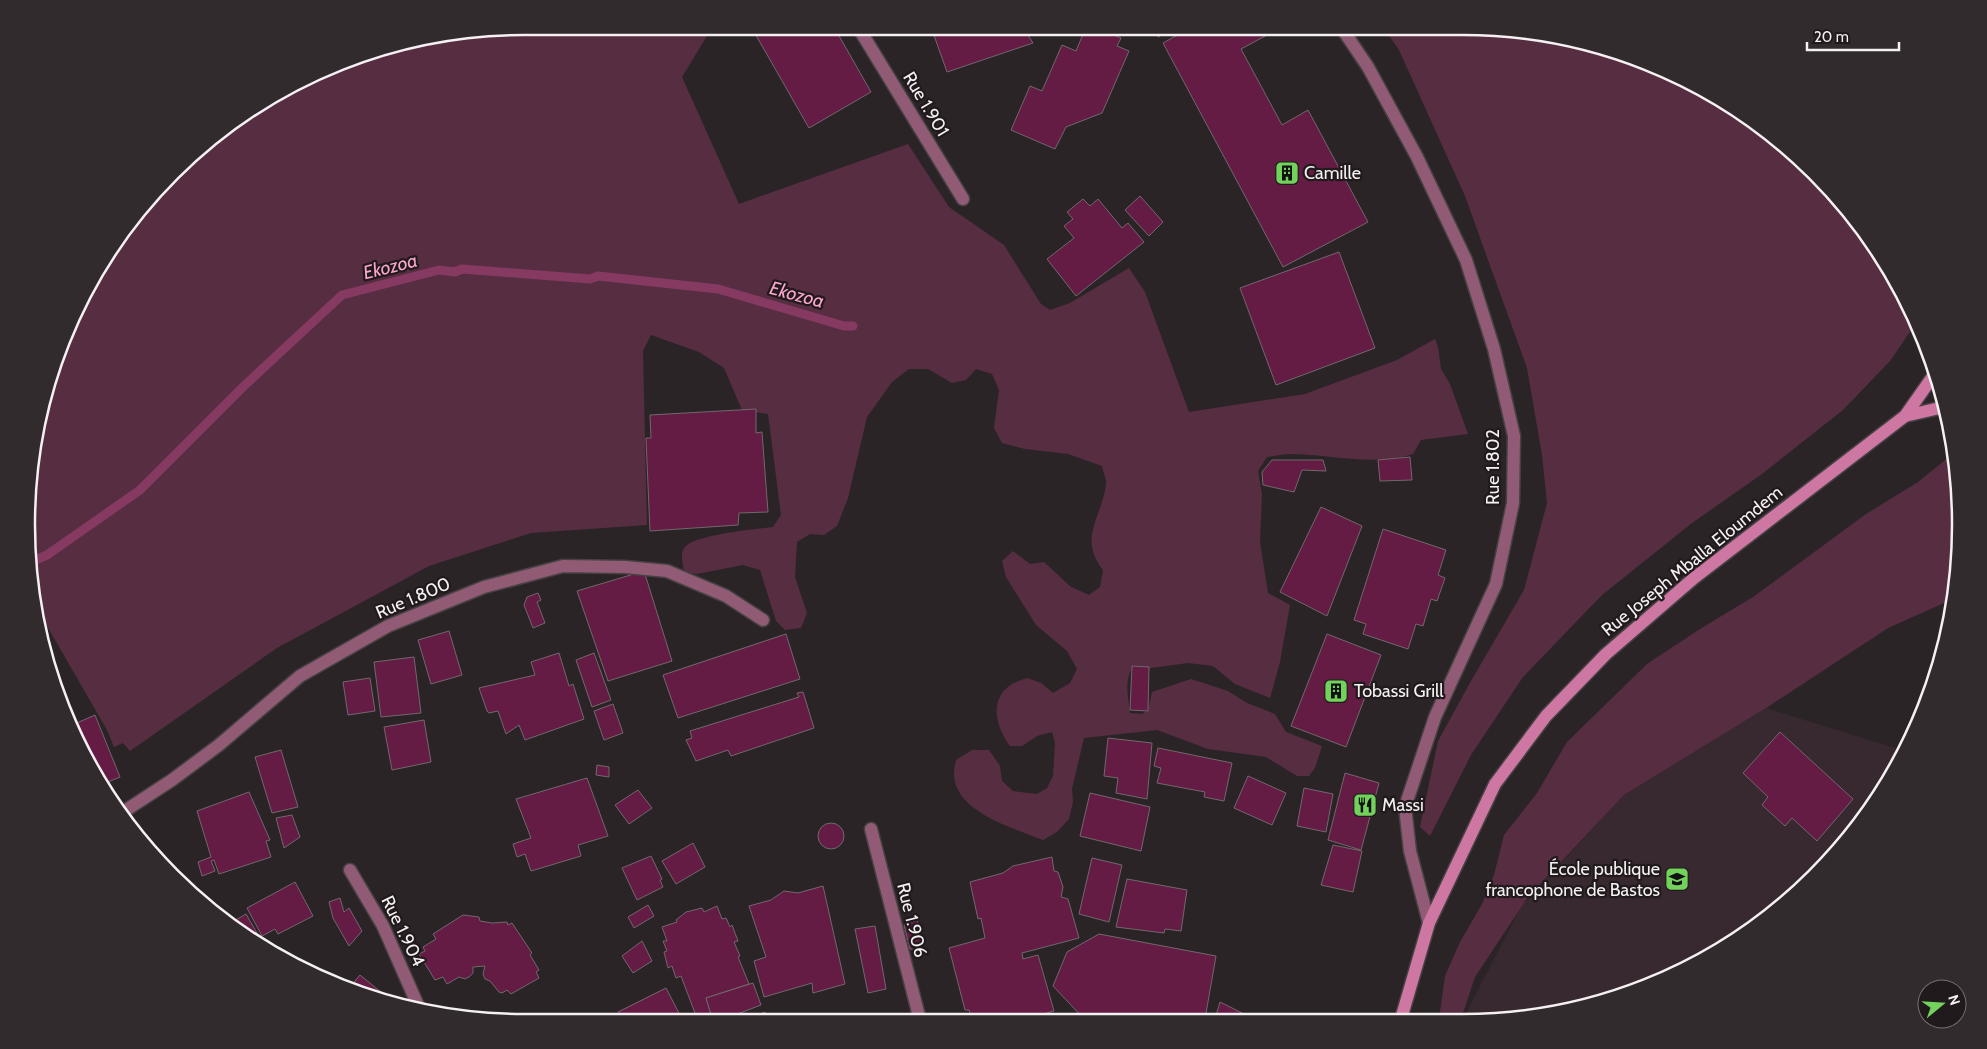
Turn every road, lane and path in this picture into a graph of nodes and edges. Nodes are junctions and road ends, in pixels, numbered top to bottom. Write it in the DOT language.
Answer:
graph roads {
  1 [pos="863,35"];
  2 [pos="1346,35"];
  3 [pos="963,199"];
  4 [pos="1930,381"];
  5 [pos="1938,408"];
  6 [pos="1905,416"];
  7 [pos="763,620"];
  8 [pos="127,810"];
  9 [pos="871,828"];
  10 [pos="350,870"];
  11 [pos="1429,923"];
  12 [pos="416,1002"];
  13 [pos="918,1014"];
  14 [pos="1402,1014"];
  1 -- 3 [label="street, Rue 1.901"];
  2 -- 11 [label="street, Rue 1.802"];
  4 -- 6 [label="main road, Rue Joseph Mballa Eloumdem"];
  5 -- 6 [label="main road"];
  6 -- 11 [label="main road, Rue Joseph Mballa Eloumdem"];
  7 -- 8 [label="street, Rue 1.800"];
  9 -- 13 [label="street, Rue 1.906"];
  10 -- 12 [label="street, Rue 1.904"];
  11 -- 14 [label="main road, Rue Joseph Mballa Eloumdem"];
}
